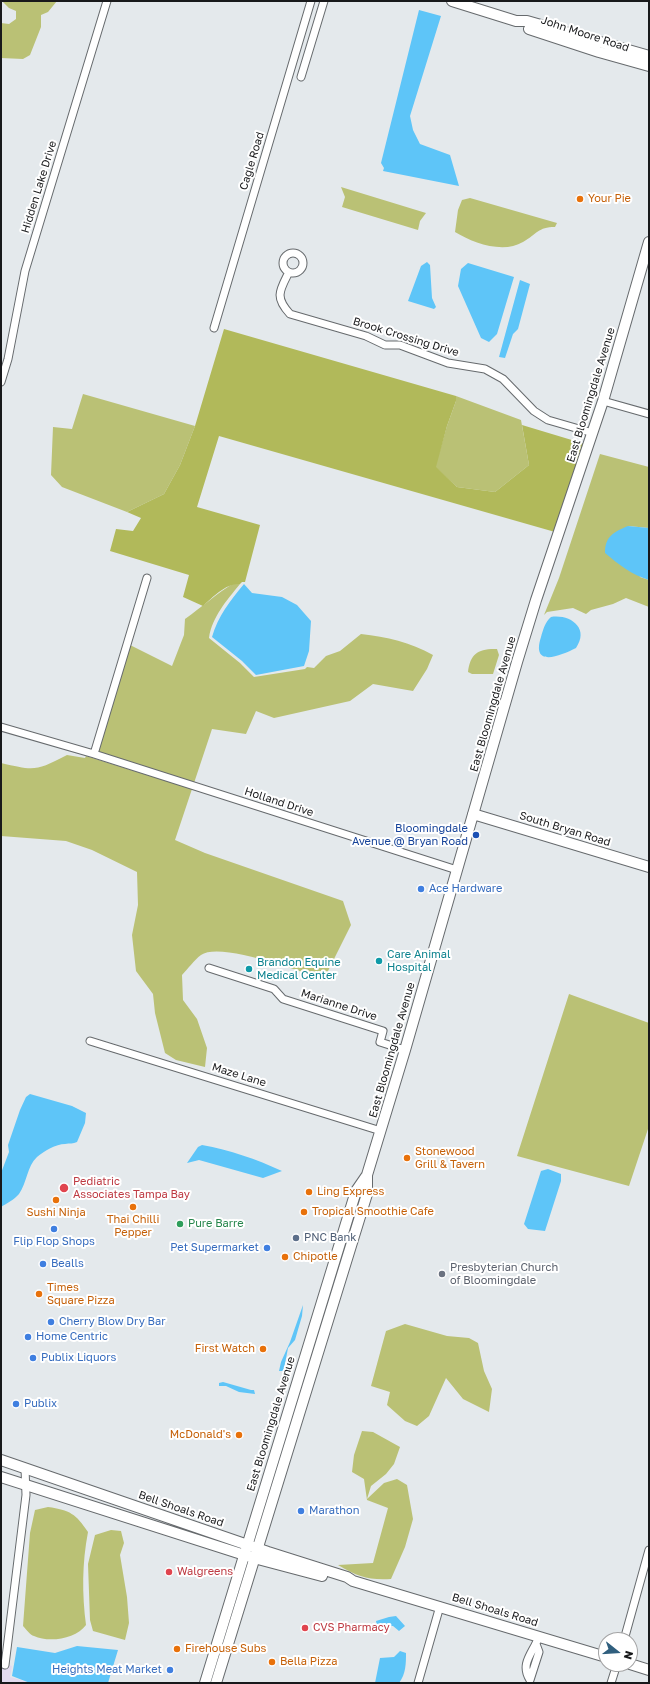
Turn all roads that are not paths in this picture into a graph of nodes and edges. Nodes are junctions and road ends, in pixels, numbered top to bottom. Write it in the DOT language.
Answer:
graph roads {
  1 [pos="107,1"];
  2 [pos="311,1"];
  3 [pos="324,1"];
  4 [pos="452,1"];
  5 [pos="516,21"];
  6 [pos="649,56"];
  7 [pos="649,66"];
  8 [pos="301,77"];
  9 [pos="649,242"];
  10 [pos="289,272"];
  11 [pos="214,328"];
  12 [pos="1,382"];
  13 [pos="603,401"];
  14 [pos="649,414"];
  15 [pos="593,433"];
  16 [pos="147,578"];
  17 [pos="1,727"];
  18 [pos="94,754"];
  19 [pos="473,814"];
  20 [pos="649,867"];
  21 [pos="457,870"];
  22 [pos="209,968"];
  23 [pos="90,1041"];
  24 [pos="405,1050"];
  25 [pos="380,1131"];
  26 [pos="367,1175"];
  27 [pos="1,1460"];
  28 [pos="25,1468"];
  29 [pos="1,1478"];
  30 [pos="25,1485"];
  31 [pos="247,1545"];
  32 [pos="649,1550"];
  33 [pos="255,1553"];
  34 [pos="244,1555"];
  35 [pos="440,1606"];
  36 [pos="626,1632"];
  37 [pos="537,1640"];
  38 [pos="598,1655"];
  39 [pos="527,1663"];
  40 [pos="5,1665"];
  41 [pos="534,1666"];
  42 [pos="638,1667"];
  43 [pos="649,1670"];
  44 [pos="614,1672"];
  45 [pos="531,1682"];
  46 [pos="205,1683"];
  47 [pos="216,1683"];
  48 [pos="418,1683"];
  49 [pos="611,1683"];
  1 -- 12 [label="street, Hidden Lake Drive"];
  2 -- 11 [label="street, Cagle Road"];
  3 -- 8 [label="street"];
  4 -- 5 [label="main road, John Moore Road"];
  5 -- 6 [label="main road, John Moore Road"];
  5 -- 7 [label="main road, John Moore Road"];
  9 -- 13 [label="main road, East Bloomingdale Avenue"];
  10 -- 15 [label="street, Brook Crossing Drive"];
  13 -- 14 [label="street"];
  13 -- 15 [label="main road, East Bloomingdale Avenue"];
  15 -- 19 [label="main road, East Bloomingdale Avenue"];
  16 -- 18 [label="street"];
  17 -- 18 [label="street, Holland Drive"];
  18 -- 21 [label="street, Holland Drive"];
  19 -- 20 [label="main road, South Bryan Road"];
  19 -- 21 [label="main road, East Bloomingdale Avenue"];
  21 -- 24 [label="main road, East Bloomingdale Avenue"];
  22 -- 24 [label="street, Marianne Drive"];
  23 -- 25 [label="street, Maze Lane"];
  24 -- 25 [label="main road, East Bloomingdale Avenue"];
  25 -- 26 [label="main road, East Bloomingdale Avenue"];
  26 -- 31 [label="main road, East Bloomingdale Avenue"];
  26 -- 33 [label="main road, East Bloomingdale Avenue"];
  27 -- 28 [label="main road, Bell Shoals Road"];
  28 -- 30 [label="street"];
  28 -- 31 [label="main road, Bell Shoals Road"];
  29 -- 30 [label="main road, Bell Shoals Road"];
  30 -- 34 [label="main road, Bell Shoals Road"];
  30 -- 40 [label="street"];
  31 -- 33 [label="main road, Bell Shoals Road"];
  31 -- 34 [label="main road, East Bloomingdale Avenue"];
  32 -- 36 [label="street"];
  33 -- 34 [label="main road, Bell Shoals Road"];
  33 -- 35 [label="main road, Bell Shoals Road"];
  33 -- 47 [label="main road, East Bloomingdale Avenue"];
  34 -- 46 [label="main road, East Bloomingdale Avenue"];
  35 -- 37 [label="main road, Bell Shoals Road"];
  35 -- 48 [label="street"];
  37 -- 38 [label="main road, Bell Shoals Road"];
  37 -- 39 [label="street"];
  37 -- 41 [label="street"];
  39 -- 41 [label="street"];
  39 -- 45 [label="street"];
  41 -- 45 [label="street"];
  42 -- 43 [label="main road"];
  44 -- 49 [label="street"];
}
